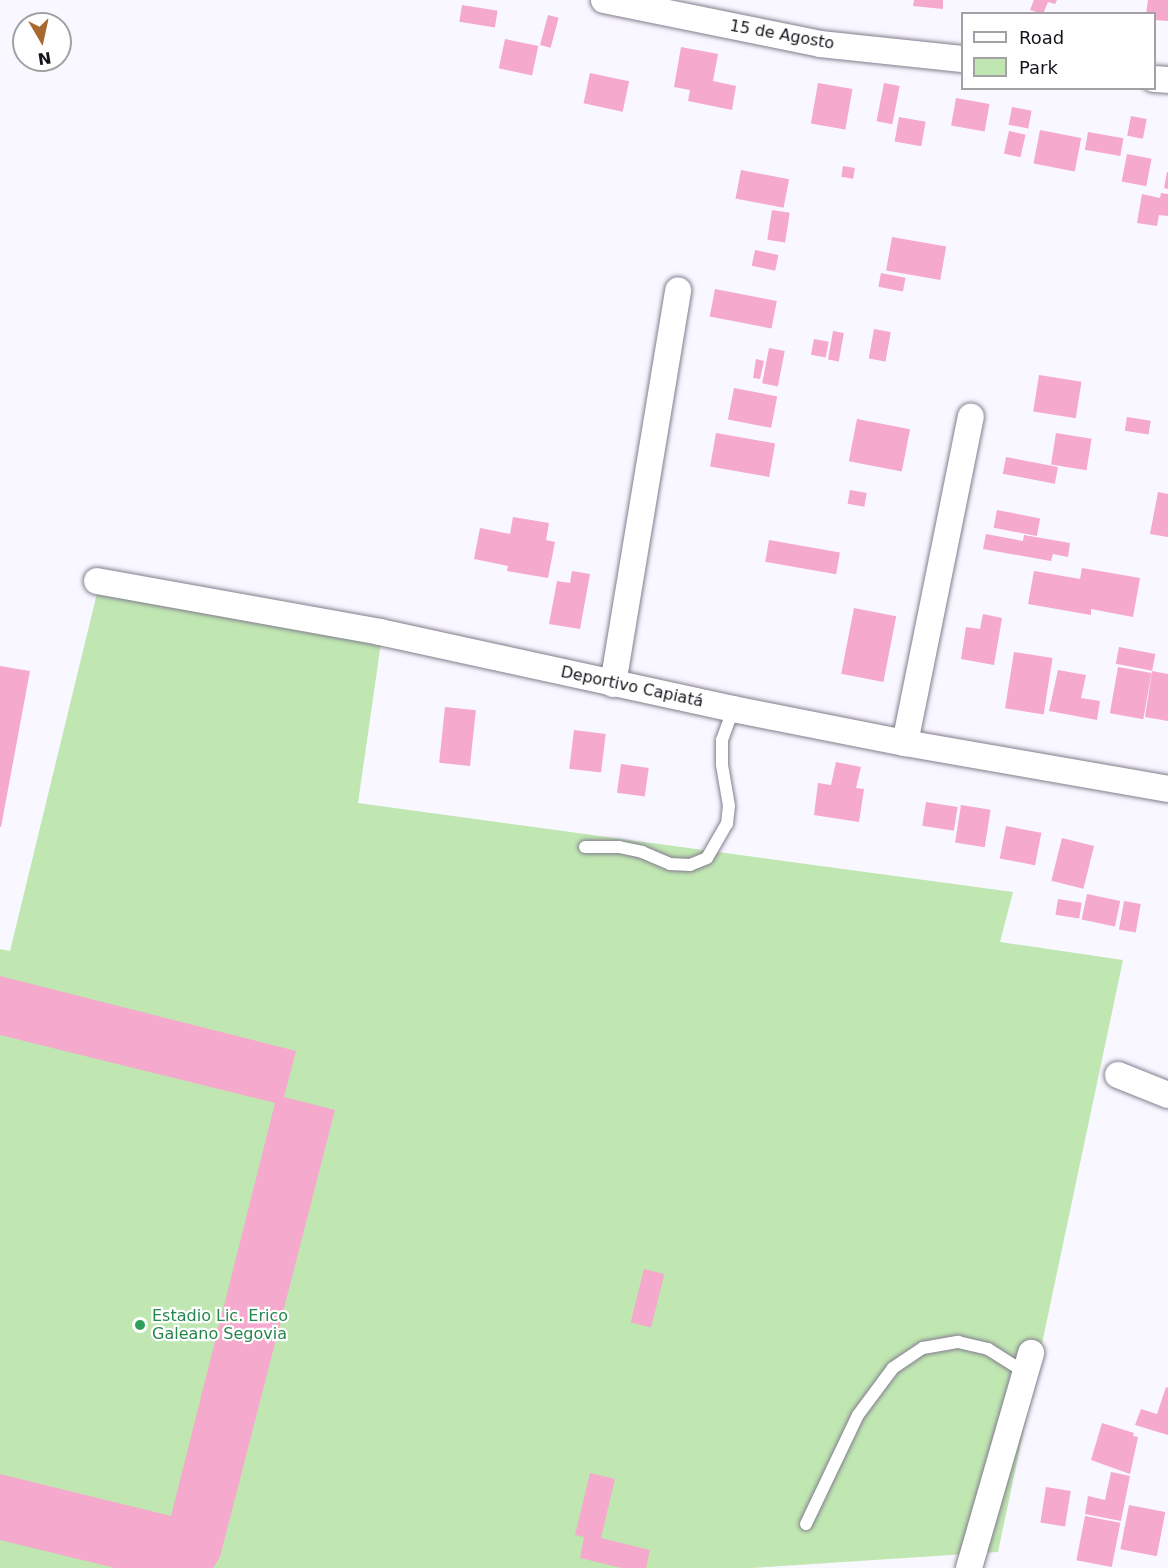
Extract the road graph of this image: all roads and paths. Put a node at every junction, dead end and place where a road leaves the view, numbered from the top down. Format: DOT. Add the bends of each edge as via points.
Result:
graph roads {
  1 [pos="604,0"];
  2 [pos="961,59"];
  3 [pos="678,290"];
  4 [pos="971,417"];
  5 [pos="97,582"];
  6 [pos="613,684"];
  7 [pos="733,709"];
  8 [pos="905,743"];
  9 [pos="1168,789"];
  10 [pos="585,848"];
  11 [pos="1118,1075"];
  12 [pos="1168,1095"];
  13 [pos="1028,1363"];
  14 [pos="806,1524"];
  15 [pos="969,1568"];
  1 -- 2 [label="street, 15 de Agosto" via="820,44"];
  3 -- 6 [label="street"];
  4 -- 8 [label="street"];
  5 -- 6 [label="street, Deportivo Capiatá" via="380,632"];
  6 -- 7 [label="street, Deportivo Capiatá"];
  7 -- 8 [label="street, Deportivo Capiatá"];
  7 -- 10 [label="lane" via="722,740 729,806 727,824 707,858 690,865 670,864 619,847"];
  8 -- 9 [label="street, Deportivo Capiatá"];
  11 -- 12 [label="street"];
  13 -- 14 [label="lane" via="958,1342 923,1348 893,1368 858,1415"];
  13 -- 15 [label="street"];
}
